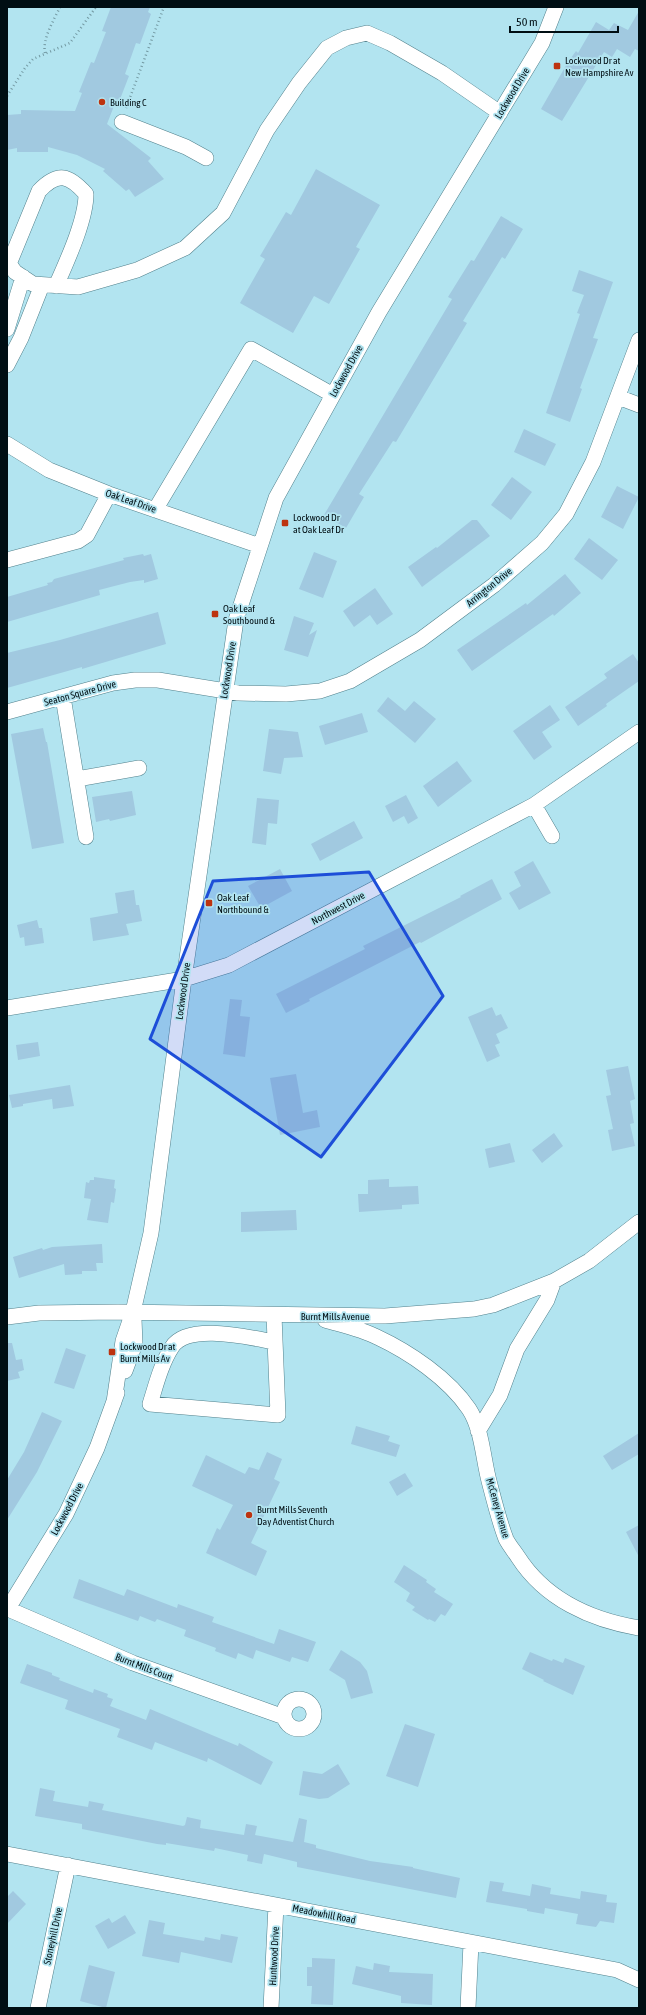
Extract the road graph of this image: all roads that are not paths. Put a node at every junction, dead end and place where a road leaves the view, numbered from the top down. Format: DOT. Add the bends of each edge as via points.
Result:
graph roads {
  1 [pos="556,7"];
  2 [pos="500,113"];
  3 [pos="122,122"];
  4 [pos="206,158"];
  5 [pos="8,262"];
  6 [pos="23,277"];
  7 [pos="49,285"];
  8 [pos="7,328"];
  9 [pos="639,340"];
  10 [pos="7,365"];
  11 [pos="333,395"];
  12 [pos="618,397"];
  13 [pos="639,405"];
  14 [pos="7,444"];
  15 [pos="109,494"];
  16 [pos="155,510"];
  17 [pos="260,546"];
  18 [pos="7,560"];
  19 [pos="225,692"];
  20 [pos="63,697"];
  21 [pos="7,712"];
  22 [pos="639,732"];
  23 [pos="139,768"];
  24 [pos="77,779"];
  25 [pos="534,805"];
  26 [pos="552,836"];
  27 [pos="86,837"];
  28 [pos="184,978"];
  29 [pos="7,1008"];
  30 [pos="639,1222"];
  31 [pos="554,1281"];
  32 [pos="133,1312"];
  33 [pos="274,1315"];
  34 [pos="310,1316"];
  35 [pos="7,1317"];
  36 [pos="275,1342"];
  37 [pos="478,1432"];
  38 [pos="7,1610"];
  39 [pos="639,1628"];
  40 [pos="284,1717"];
  41 [pos="7,1854"];
  42 [pos="68,1864"];
  43 [pos="276,1905"];
  44 [pos="471,1944"];
  45 [pos="639,1980"];
  46 [pos="38,2008"];
  47 [pos="272,2008"];
  48 [pos="468,2008"];
  1 -- 2 [label="street, Lockwood Drive" via="542,43"];
  2 -- 7 [label="street" via="442,73 390,43 367,32 346,38 327,48 299,83 267,130 223,213 185,248 137,270 78,287"];
  2 -- 11 [label="street, Lockwood Drive" via="379,312"];
  3 -- 4 [label="street" via="186,147"];
  5 -- 6 [label="street" via="15,272"];
  5 -- 7 [label="street" via="39,191 48,181 59,177 68,179 86,194 86,204 68,258"];
  6 -- 7 [label="street" via="34,284"];
  6 -- 8 [label="street"];
  7 -- 10 [label="street"];
  9 -- 12 [label="street, Arrington Drive"];
  11 -- 16 [label="street" via="251,349"];
  11 -- 17 [label="street, Lockwood Drive" via="276,498"];
  12 -- 13 [label="street"];
  12 -- 19 [label="street, Arrington Drive" via="593,462 566,514 542,543 494,586 420,640 350,681 320,691 286,694"];
  14 -- 15 [label="street, Oak Leaf Drive" via="48,470"];
  15 -- 16 [label="street, Oak Leaf Drive"];
  15 -- 18 [label="street" via="87,535 78,541"];
  16 -- 17 [label="street, Oak Leaf Drive"];
  17 -- 19 [label="street, Lockwood Drive" via="236,620"];
  19 -- 20 [label="street, Seaton Square Drive" via="158,680 135,680"];
  19 -- 28 [label="street, Lockwood Drive"];
  20 -- 21 [label="street, Seaton Square Drive"];
  20 -- 24 [label="street"];
  22 -- 25 [label="street, Northwest Drive"];
  23 -- 24 [label="street"];
  24 -- 27 [label="street"];
  25 -- 26 [label="street"];
  25 -- 28 [label="street, Northwest Drive" via="230,965"];
  28 -- 29 [label="street, Northwest Drive"];
  28 -- 32 [label="street, Lockwood Drive" via="151,1233"];
  30 -- 31 [label="street, Burnt Mills Avenue" via="589,1261"];
  31 -- 34 [label="street, Burnt Mills Avenue" via="493,1305 474,1309 385,1316"];
  31 -- 37 [label="street" via="547,1300 517,1349 500,1395"];
  32 -- 33 [label="street, Burnt Mills Avenue"];
  32 -- 35 [label="street, Burnt Mills Avenue" via="39,1313"];
  32 -- 38 [label="street, Lockwood Drive" via="135,1344 97,1448 66,1514"];
  33 -- 34 [label="street, Burnt Mills Avenue"];
  33 -- 36 [label="street"];
  34 -- 37 [label="street, McCeney Avenue" via="376,1336 421,1361 469,1409"];
  36 -- 36 [label="street" via="224,1334 196,1334 181,1339 173,1346 160,1373 150,1404 278,1415"];
  37 -- 39 [label="street, McCeney Avenue" via="507,1540 528,1573 553,1595 588,1615"];
  38 -- 40 [label="street, Burnt Mills Court" via="133,1663"];
  41 -- 42 [label="street, Meadowhill Road"];
  42 -- 43 [label="street, Meadowhill Road"];
  42 -- 46 [label="street, Stoneyhill Drive"];
  43 -- 44 [label="street, Meadowhill Road"];
  43 -- 47 [label="street, Huntwood Drive"];
  44 -- 45 [label="street, Meadowhill Road" via="617,1970"];
  44 -- 48 [label="street"];
}
